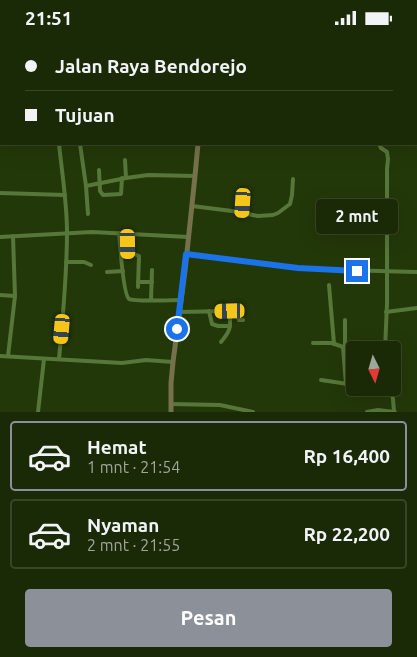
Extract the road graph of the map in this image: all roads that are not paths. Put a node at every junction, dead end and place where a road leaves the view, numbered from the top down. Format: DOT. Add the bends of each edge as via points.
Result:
graph roads {
  1 [pos="59,145"];
  2 [pos="80,145"];
  3 [pos="198,145"];
  4 [pos="380,146"];
  5 [pos="124,160"];
  6 [pos="99,170"];
  7 [pos="196,176"];
  8 [pos="124,178"];
  9 [pos="293,179"];
  10 [pos="99,183"];
  11 [pos="86,186"];
  12 [pos="0,193"];
  13 [pos="243,193"];
  14 [pos="65,195"];
  15 [pos="192,206"];
  16 [pos="242,213"];
  17 [pos="88,215"];
  18 [pos="67,232"];
  19 [pos="119,233"];
  20 [pos="127,233"];
  21 [pos="13,236"];
  22 [pos="0,237"];
  23 [pos="188,237"];
  24 [pos="122,254"];
  25 [pos="128,254"];
  26 [pos="186,254"];
  27 [pos="66,262"];
  28 [pos="91,265"];
  29 [pos="152,270"];
  30 [pos="123,271"];
  31 [pos="387,271"];
  32 [pos="108,272"];
  33 [pos="417,272"];
  34 [pos="152,282"];
  35 [pos="329,285"];
  36 [pos="0,295"];
  37 [pos="15,296"];
  38 [pos="151,300"];
  39 [pos="181,300"];
  40 [pos="417,308"];
  41 [pos="209,311"];
  42 [pos="230,311"];
  43 [pos="179,312"];
  44 [pos="386,312"];
  45 [pos="242,320"];
  46 [pos="345,320"];
  47 [pos="230,325"];
  48 [pos="385,341"];
  49 [pos="221,342"];
  50 [pos="313,343"];
  51 [pos="334,344"];
  52 [pos="344,347"];
  53 [pos="0,356"];
  54 [pos="8,356"];
  55 [pos="44,359"];
  56 [pos="59,359"];
  57 [pos="173,363"];
  58 [pos="321,380"];
  59 [pos="346,384"];
  60 [pos="392,396"];
  61 [pos="171,403"];
  62 [pos="236,410"];
  63 [pos="38,412"];
  64 [pos="171,412"];
  65 [pos="253,412"];
  66 [pos="367,412"];
  67 [pos="394,412"];
  1 -- 14 [label="street"];
  2 -- 11 [label="street"];
  3 -- 7 [label="main road"];
  4 -- 31 [label="street" via="387,152 388,159"];
  5 -- 8 [label="street"];
  6 -- 10 [label="street"];
  7 -- 8 [label="street"];
  7 -- 15 [label="main road"];
  8 -- 10 [label="street"];
  8 -- 10 [label="street" via="120,195 101,194"];
  9 -- 16 [label="street" via="290,204 278,213 264,216"];
  10 -- 11 [label="street"];
  11 -- 17 [label="street"];
  12 -- 14 [label="street"];
  13 -- 16 [label="street"];
  14 -- 18 [label="street"];
  15 -- 16 [label="street"];
  15 -- 23 [label="main road"];
  18 -- 19 [label="street"];
  18 -- 21 [label="street"];
  18 -- 27 [label="street"];
  19 -- 20 [label="street"];
  19 -- 24 [label="street"];
  20 -- 23 [label="street"];
  20 -- 25 [label="street"];
  21 -- 22 [label="street"];
  21 -- 37 [label="street"];
  23 -- 26 [label="main road"];
  24 -- 25 [label="street"];
  24 -- 30 [label="street"];
  25 -- 34 [label="street" via="139,255 138,285"];
  26 -- 31 [label="street" via="298,268"];
  26 -- 39 [label="main road"];
  27 -- 28 [label="street"];
  27 -- 56 [label="street"];
  29 -- 34 [label="street"];
  30 -- 32 [label="street"];
  30 -- 38 [label="street" via="128,299"];
  31 -- 33 [label="street"];
  31 -- 44 [label="street"];
  34 -- 38 [label="street"];
  35 -- 51 [label="street"];
  36 -- 37 [label="street"];
  37 -- 54 [label="street"];
  38 -- 39 [label="street"];
  39 -- 43 [label="main road"];
  40 -- 44 [label="street"];
  41 -- 42 [label="street"];
  41 -- 43 [label="street"];
  41 -- 47 [label="street" via="212,324"];
  42 -- 45 [label="street" via="236,312"];
  42 -- 47 [label="street"];
  43 -- 57 [label="main road"];
  44 -- 48 [label="street"];
  46 -- 52 [label="street"];
  47 -- 49 [label="street"];
  50 -- 51 [label="street"];
  51 -- 52 [label="street"];
  52 -- 59 [label="street"];
  53 -- 54 [label="street"];
  54 -- 55 [label="street"];
  55 -- 56 [label="street"];
  55 -- 63 [label="street"];
  56 -- 57 [label="street"];
  57 -- 61 [label="main road"];
  58 -- 59 [label="street"];
  60 -- 67 [label="street"];
  61 -- 62 [label="street" via="220,405"];
  61 -- 64 [label="main road"];
  62 -- 65 [label="street"];
  66 -- 67 [label="street"];
}
